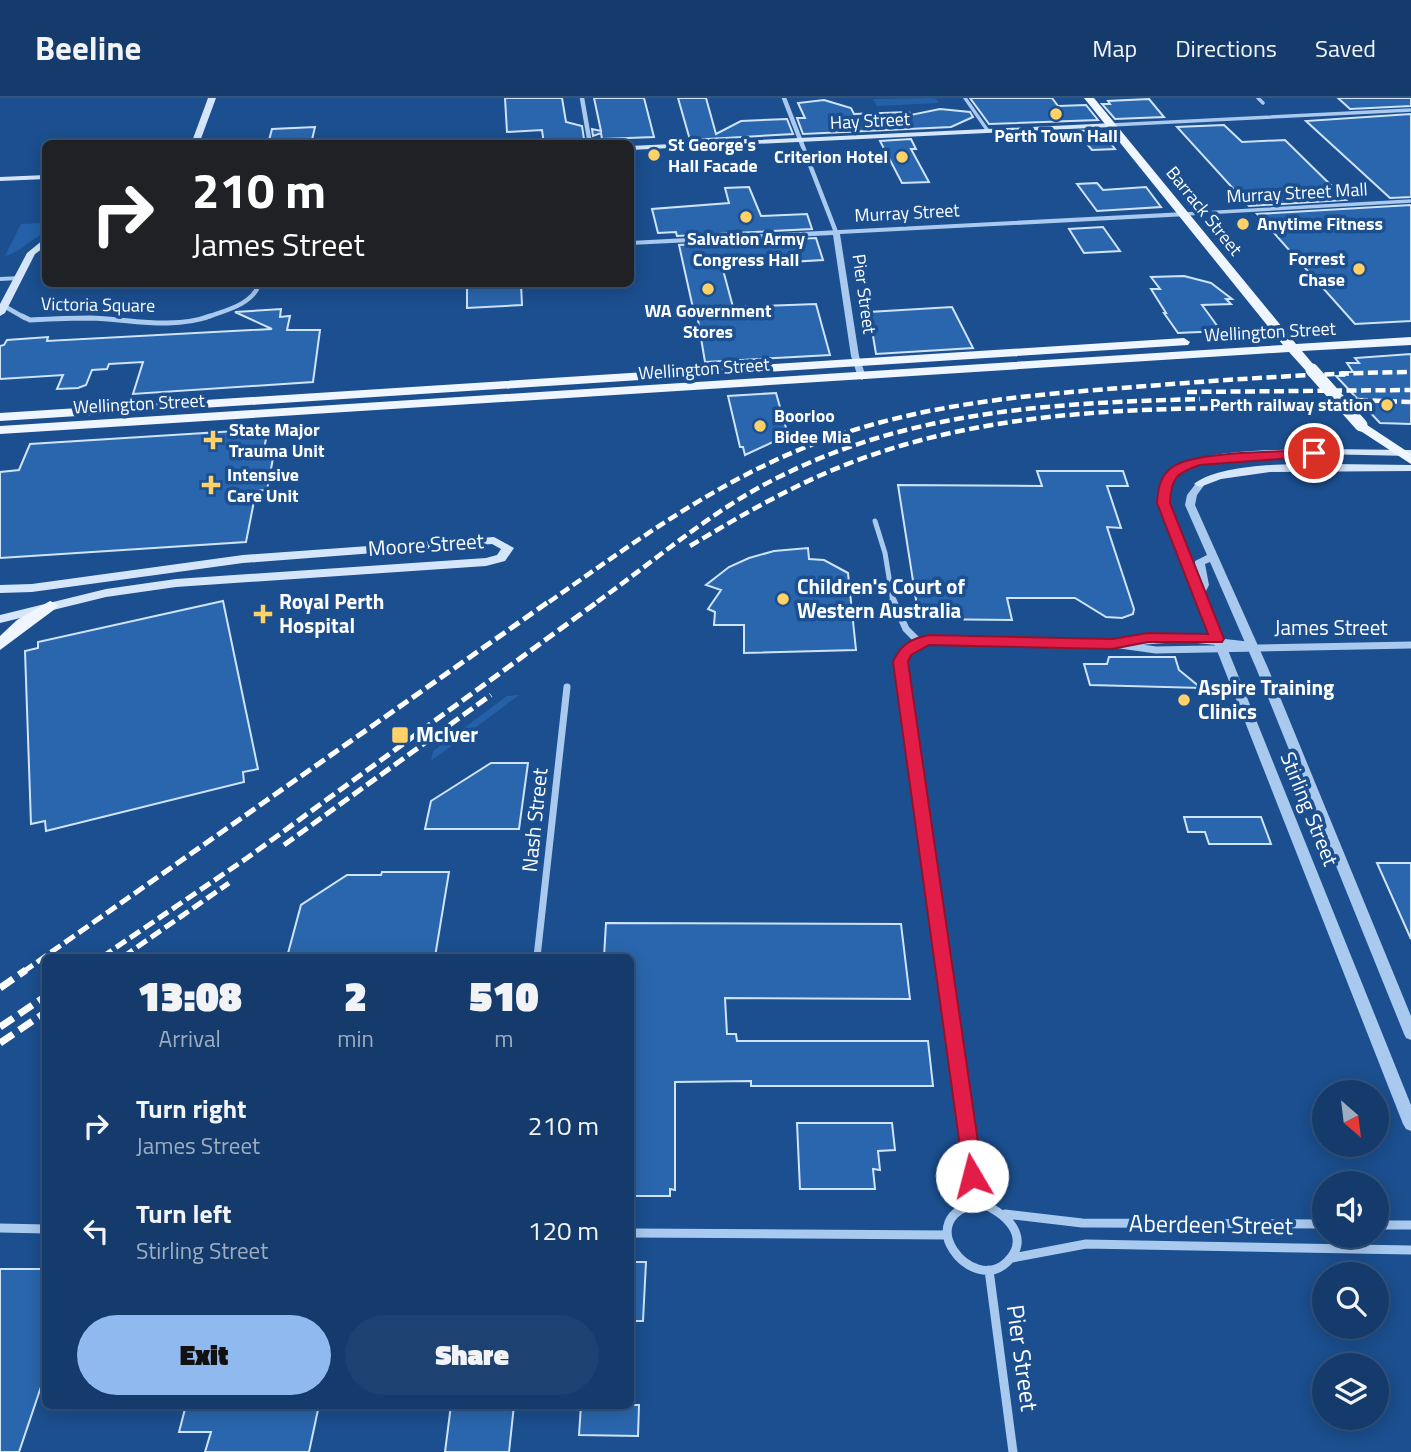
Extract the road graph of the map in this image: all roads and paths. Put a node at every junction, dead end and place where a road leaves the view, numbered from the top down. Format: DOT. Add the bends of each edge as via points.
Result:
graph roads {
  1 [pos="212,98"];
  2 [pos="582,98"];
  3 [pos="784,98"];
  4 [pos="965,98"];
  5 [pos="1090,98"];
  6 [pos="1258,98"];
  7 [pos="1264,103"];
  8 [pos="1411,110"];
  9 [pos="1111,125"];
  10 [pos="988,131"];
  11 [pos="196,140"];
  12 [pos="589,140"];
  13 [pos="799,140"];
  14 [pos="634,148"];
  15 [pos="42,177"];
  16 [pos="0,179"];
  17 [pos="1411,201"];
  18 [pos="1185,214"];
  19 [pos="836,232"];
  20 [pos="634,243"];
  21 [pos="42,245"];
  22 [pos="18,278"];
  23 [pos="0,279"];
  24 [pos="258,287"];
  25 [pos="2,310"];
  26 [pos="1411,332"];
  27 [pos="1282,337"];
  28 [pos="1411,341"];
  29 [pos="1292,347"];
  30 [pos="859,371"];
  31 [pos="0,417"];
  32 [pos="0,430"];
  33 [pos="1407,456"];
  34 [pos="1411,468"];
  35 [pos="1172,472"];
  36 [pos="1200,484"];
  37 [pos="874,521"];
  38 [pos="1212,557"];
  39 [pos="0,589"];
  40 [pos="1199,594"];
  41 [pos="50,606"];
  42 [pos="0,619"];
  43 [pos="919,642"];
  44 [pos="1112,644"];
  45 [pos="0,645"];
  46 [pos="1220,645"];
  47 [pos="1411,645"];
  48 [pos="1252,646"];
  49 [pos="567,687"];
  50 [pos="537,954"];
  51 [pos="1411,1034"];
  52 [pos="1411,1124"];
  53 [pos="979,1203"];
  54 [pos="1005,1214"];
  55 [pos="1312,1224"];
  56 [pos="1389,1225"];
  57 [pos="1411,1225"];
  58 [pos="0,1228"];
  59 [pos="42,1229"];
  60 [pos="634,1233"];
  61 [pos="947,1235"];
  62 [pos="1411,1250"];
  63 [pos="1012,1258"];
  64 [pos="989,1270"];
  65 [pos="1013,1452"];
  1 -- 11 [label="main road"];
  2 -- 12 [label="street"];
  3 -- 13 [label="street, Pier Street"];
  4 -- 10 [label="street"];
  5 -- 9 [label="main road, Barrack Street"];
  6 -- 7 [label="street"];
  8 -- 9 [label="street"];
  9 -- 10 [label="main road, Hay Street"];
  9 -- 18 [label="main road, Barrack Street"];
  10 -- 13 [label="main road, Hay Street"];
  13 -- 14 [label="main road, Hay Street"];
  13 -- 19 [label="street, Pier Street"];
  15 -- 16 [label="main road"];
  17 -- 18 [label="street, Murray Street Mall"];
  18 -- 19 [label="street, Murray Street"];
  18 -- 27 [label="main road, Barrack Street"];
  19 -- 20 [label="street, Murray Street"];
  19 -- 30 [label="street, Pier Street"];
  21 -- 22 [label="main road, Victoria Square" via="31,253"];
  22 -- 23 [label="street"];
  22 -- 25 [label="main road, Victoria Square"];
  24 -- 25 [label="street, Victoria Square" via="243,303 199,320 30,320"];
  26 -- 27 [label="main road, Wellington Street"];
  27 -- 29 [label="main road, Barrack Street"];
  27 -- 30 [label="main road, Wellington Street"];
  28 -- 29 [label="main road, Wellington Street"];
  29 -- 30 [label="main road, Wellington Street"];
  29 -- 33 [label="main road, Barrack Street, bridge" via="1361,425"];
  30 -- 31 [label="main road, Wellington Street"];
  30 -- 32 [label="main road, Wellington Street"];
  33 -- 35 [label="main road" via="1293,454 1216,459"];
  34 -- 36 [label="main road" via="1247,472 1218,475"];
  35 -- 40 [label="street, Stirling Street" via="1165,483 1164,503"];
  36 -- 38 [label="street, Stirling Street" via="1190,505"];
  37 -- 43 [label="street" via="881,534 897,619"];
  38 -- 40 [label="street" via="1199,563 1204,585"];
  38 -- 48 [label="street, Stirling Street"];
  39 -- 41 [label="main road, Moore Street" via="243,559 494,540 508,548 501,558 486,562 176,583"];
  40 -- 46 [label="street, Stirling Street"];
  41 -- 42 [label="main road, Moore Street"];
  41 -- 45 [label="main road"];
  43 -- 44 [label="street, James Street"];
  43 -- 53 [label="street" via="904,653 901,662"];
  44 -- 46 [label="street, James Street" via="1156,650"];
  44 -- 46 [label="street, James Street" via="1148,637"];
  46 -- 48 [label="street, James Street"];
  46 -- 48 [label="street, James Street"];
  46 -- 52 [label="street, Stirling Street"];
  47 -- 48 [label="street, James Street"];
  48 -- 51 [label="street, Stirling Street"];
  49 -- 50 [label="street, Nash Street"];
  53 -- 54 [label="street"];
  53 -- 61 [label="street" via="951,1215"];
  54 -- 55 [label="street, Aberdeen Street" via="1082,1223"];
  54 -- 63 [label="street" via="1018,1240"];
  56 -- 57 [label="street"];
  58 -- 59 [label="street"];
  60 -- 61 [label="street"];
  61 -- 64 [label="street" via="950,1246 966,1263"];
  62 -- 63 [label="street, Aberdeen Street" via="1086,1244"];
  63 -- 64 [label="street"];
  64 -- 65 [label="street, Pier Street"];
}
